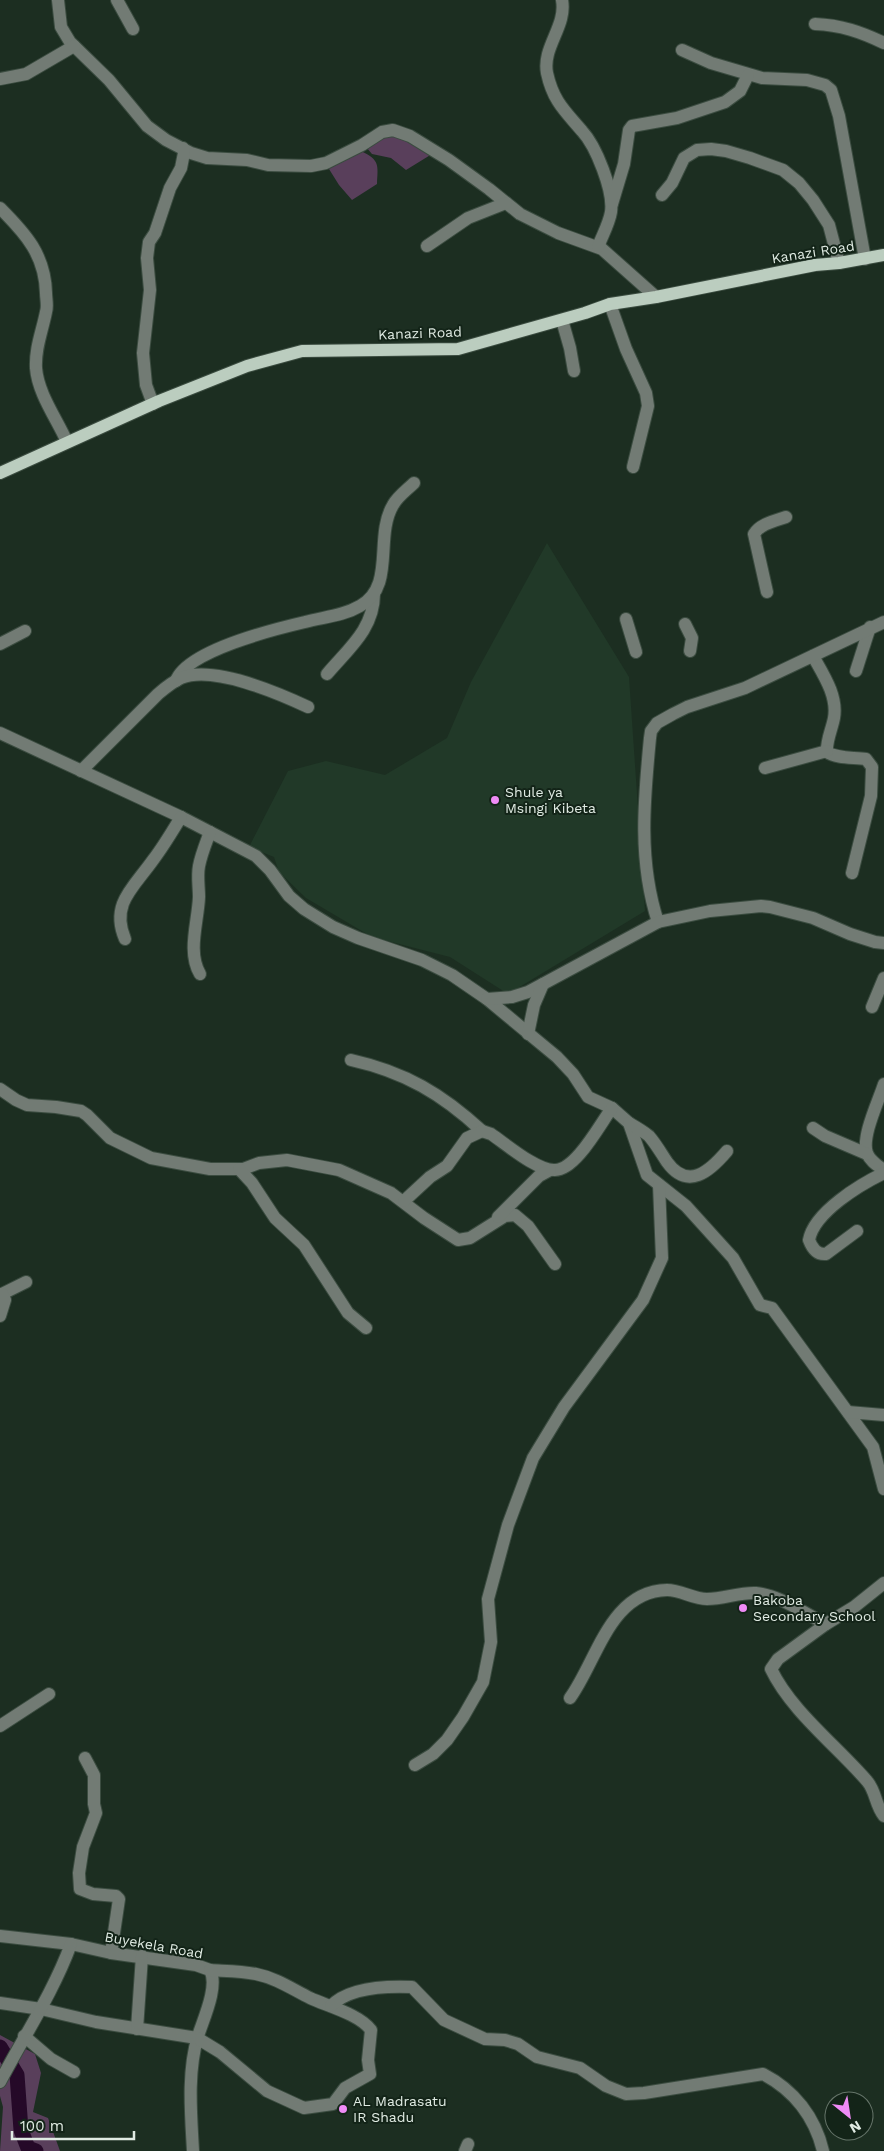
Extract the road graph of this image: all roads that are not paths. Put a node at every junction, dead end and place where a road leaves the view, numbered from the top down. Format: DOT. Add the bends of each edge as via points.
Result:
graph roads {
  1 [pos="58,0"];
  2 [pos="117,0"];
  3 [pos="562,0"];
  4 [pos="816,24"];
  5 [pos="133,29"];
  6 [pos="884,43"];
  7 [pos="74,46"];
  8 [pos="682,50"];
  9 [pos="748,75"];
  10 [pos="0,79"];
  11 [pos="183,148"];
  12 [pos="662,195"];
  13 [pos="506,203"];
  14 [pos="612,205"];
  15 [pos="0,208"];
  16 [pos="427,246"];
  17 [pos="598,248"];
  18 [pos="884,255"];
  19 [pos="865,259"];
  20 [pos="839,263"];
  21 [pos="656,297"];
  22 [pos="610,304"];
  23 [pos="562,320"];
  24 [pos="574,371"];
  25 [pos="153,404"];
  26 [pos="67,442"];
  27 [pos="633,467"];
  28 [pos="0,473"];
  29 [pos="414,483"];
  30 [pos="786,518"];
  31 [pos="767,592"];
  32 [pos="374,594"];
  33 [pos="626,619"];
  34 [pos="884,622"];
  35 [pos="685,624"];
  36 [pos="870,627"];
  37 [pos="25,631"];
  38 [pos="0,644"];
  39 [pos="690,650"];
  40 [pos="636,652"];
  41 [pos="813,656"];
  42 [pos="856,671"];
  43 [pos="327,674"];
  44 [pos="176,681"];
  45 [pos="308,707"];
  46 [pos="0,733"];
  47 [pos="827,751"];
  48 [pos="765,768"];
  49 [pos="81,771"];
  50 [pos="180,817"];
  51 [pos="210,832"];
  52 [pos="852,872"];
  53 [pos="658,922"];
  54 [pos="125,939"];
  55 [pos="884,943"];
  56 [pos="200,974"];
  57 [pos="884,978"];
  58 [pos="543,984"];
  59 [pos="487,999"];
  60 [pos="872,1007"];
  61 [pos="528,1034"];
  62 [pos="351,1060"];
  63 [pos="884,1084"];
  64 [pos="0,1089"];
  65 [pos="612,1108"];
  66 [pos="629,1123"];
  67 [pos="813,1128"];
  68 [pos="482,1131"];
  69 [pos="727,1151"];
  70 [pos="867,1154"];
  71 [pos="239,1169"];
  72 [pos="550,1170"];
  73 [pos="884,1171"];
  74 [pos="659,1185"];
  75 [pos="404,1201"];
  76 [pos="493,1222"];
  77 [pos="857,1231"];
  78 [pos="555,1264"];
  79 [pos="26,1282"];
  80 [pos="1,1295"];
  81 [pos="0,1316"];
  82 [pos="366,1328"];
  83 [pos="848,1412"];
  84 [pos="884,1415"];
  85 [pos="884,1489"];
  86 [pos="884,1584"];
  87 [pos="826,1624"];
  88 [pos="49,1694"];
  89 [pos="570,1698"];
  90 [pos="0,1726"];
  91 [pos="85,1758"];
  92 [pos="415,1765"];
  93 [pos="884,1816"];
  94 [pos="0,1936"];
  95 [pos="71,1944"];
  96 [pos="111,1953"];
  97 [pos="142,1956"];
  98 [pos="210,1970"];
  99 [pos="0,2003"];
  100 [pos="331,2006"];
  101 [pos="42,2009"];
  102 [pos="137,2029"];
  103 [pos="197,2038"];
  104 [pos="22,2039"];
  105 [pos="74,2072"];
  106 [pos="0,2082"];
  107 [pos="193,2151"];
  108 [pos="823,2151"];
  1 -- 7 [label="street" via="61,27"];
  2 -- 5 [label="street"];
  3 -- 14 [label="street" via="564,11 551,46 547,72 561,108 594,149"];
  4 -- 6 [label="street" via="852,29"];
  7 -- 10 [label="street" via="26,74"];
  7 -- 11 [label="street" via="109,80 147,126"];
  8 -- 9 [label="street"];
  9 -- 14 [label="street" via="740,91 725,102 694,114 632,126"];
  9 -- 19 [label="street" via="808,80 825,84 831,90 839,116"];
  11 -- 13 [label="street" via="207,158 311,166 326,163 382,132 393,130 410,136 448,160"];
  11 -- 25 [label="street" via="181,168 149,242 147,258 150,290 143,360 146,385"];
  12 -- 20 [label="street" via="684,158 697,150 726,151 783,170 799,183 829,225"];
  13 -- 16 [label="street" via="468,218"];
  13 -- 17 [label="street" via="542,225"];
  14 -- 17 [label="street"];
  15 -- 26 [label="street" via="37,251 46,284 47,310 36,346 36,370 44,398"];
  17 -- 21 [label="street"];
  18 -- 19 [label="main road, Kanazi Road"];
  19 -- 20 [label="main road, Kanazi Road"];
  20 -- 21 [label="main road, Kanazi Road"];
  21 -- 22 [label="main road, Kanazi Road"];
  22 -- 23 [label="main road, Kanazi Road"];
  22 -- 27 [label="street" via="646,393 648,406"];
  23 -- 24 [label="street"];
  23 -- 25 [label="main road, Kanazi Road" via="458,348 302,351 247,366"];
  25 -- 26 [label="main road, Kanazi Road"];
  26 -- 28 [label="main road, Kanazi Road"];
  29 -- 32 [label="street" via="393,504 387,518 380,580"];
  30 -- 31 [label="street" via="765,524 754,534"];
  32 -- 43 [label="street" via="374,608 362,634"];
  32 -- 44 [label="street" via="362,605 345,613 225,646 187,667 179,673"];
  33 -- 40 [label="street"];
  34 -- 36 [label="street"];
  35 -- 39 [label="street" via="692,638"];
  36 -- 41 [label="street"];
  36 -- 42 [label="street"];
  37 -- 38 [label="street"];
  41 -- 47 [label="street" via="834,702"];
  41 -- 53 [label="street" via="745,688 687,707 662,719 651,731 644,848 648,887"];
  44 -- 45 [label="street" via="211,676 269,689"];
  44 -- 49 [label="street" via="158,694"];
  46 -- 49 [label="street"];
  47 -- 48 [label="street"];
  47 -- 52 [label="street" via="829,754 866,759 872,767 869,806"];
  49 -- 50 [label="street"];
  50 -- 51 [label="street"];
  50 -- 54 [label="street" via="154,860 124,899 119,926"];
  51 -- 56 [label="street" via="198,874 194,962"];
  51 -- 59 [label="street" via="262,861 289,896 321,920 358,938 437,967"];
  53 -- 55 [label="street" via="761,906 814,918"];
  53 -- 58 [label="street"];
  57 -- 60 [label="street"];
  58 -- 59 [label="street" via="512,997"];
  58 -- 61 [label="street" via="534,1005"];
  59 -- 61 [label="street"];
  61 -- 65 [label="street" via="565,1065 588,1097"];
  62 -- 68 [label="street" via="382,1067 413,1080 457,1108"];
  63 -- 70 [label="street" via="866,1141"];
  64 -- 71 [label="street" via="27,1104 81,1111 110,1138 151,1158 210,1169"];
  65 -- 66 [label="street"];
  65 -- 72 [label="street" via="573,1162 562,1169"];
  66 -- 69 [label="street" via="649,1136 668,1164 682,1176 703,1173"];
  66 -- 74 [label="street" via="643,1167"];
  67 -- 70 [label="street"];
  68 -- 72 [label="street"];
  68 -- 75 [label="street" via="467,1138 447,1166"];
  70 -- 73 [label="street"];
  71 -- 75 [label="street" via="276,1160 300,1162 358,1177"];
  71 -- 82 [label="street" via="252,1182 274,1218 304,1245 348,1313"];
  72 -- 76 [label="street"];
  73 -- 77 [label="street" via="839,1201 815,1225 809,1240 816,1251 826,1254"];
  74 -- 83 [label="street" via="686,1206 733,1258 760,1305 772,1308"];
  74 -- 92 [label="street" via="662,1258 643,1300 564,1407 533,1458 508,1525 488,1599 491,1642 482,1682 447,1740"];
  75 -- 76 [label="street" via="458,1240 470,1238"];
  76 -- 78 [label="street" via="511,1214 521,1218"];
  79 -- 80 [label="street"];
  80 -- 81 [label="street" via="5,1300"];
  83 -- 84 [label="street"];
  83 -- 85 [label="street" via="873,1448"];
  86 -- 87 [label="street"];
  87 -- 89 [label="street" via="757,1593 698,1599 677,1591 650,1592 618,1615"];
  87 -- 93 [label="street" via="778,1658 771,1669 805,1715 870,1785"];
  88 -- 90 [label="street"];
  91 -- 96 [label="street" via="94,1775 96,1813 83,1847 80,1888 119,1899"];
  94 -- 95 [label="street, Buyekela Road"];
  95 -- 96 [label="street, Buyekela Road"];
  95 -- 101 [label="street"];
  96 -- 97 [label="street, Buyekela Road"];
  97 -- 98 [label="street, Buyekela Road"];
  97 -- 102 [label="street"];
  98 -- 100 [label="street" via="266,1977"];
  98 -- 103 [label="street, Buyekela Road" via="214,1978 212,1990"];
  99 -- 101 [label="street"];
  100 -- 103 [label="street" via="370,2029 370,2072 344,2088 330,2105 304,2108 267,2091 220,2052"];
  100 -- 108 [label="street" via="337,1999 353,1992 412,1988 444,2020 485,2039 505,2040 538,2057 580,2068 606,2086 626,2094 644,2094 763,2074 779,2084 810,2115"];
  101 -- 102 [label="street"];
  101 -- 104 [label="street"];
  102 -- 103 [label="street"];
  103 -- 107 [label="street, Buyekela Road" via="192,2082"];
  104 -- 105 [label="street" via="37,2045 51,2059"];
  104 -- 106 [label="street"];
}
